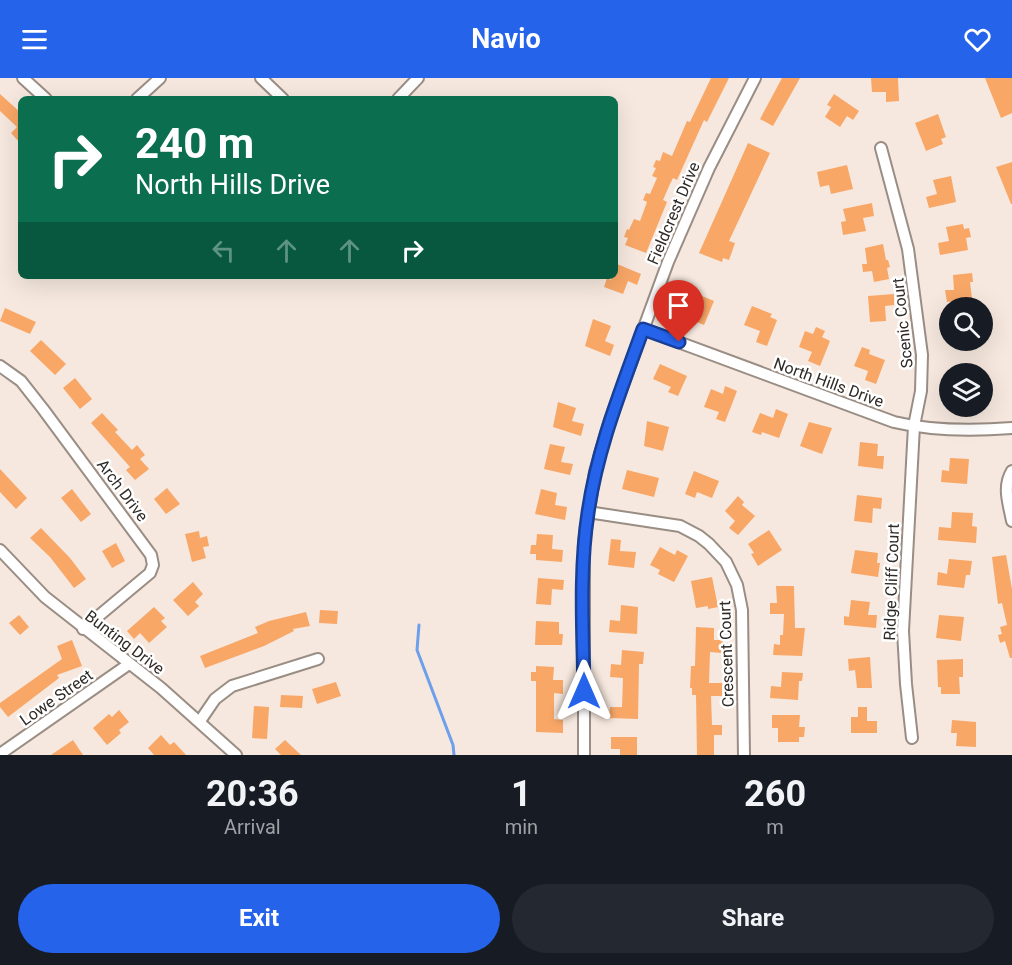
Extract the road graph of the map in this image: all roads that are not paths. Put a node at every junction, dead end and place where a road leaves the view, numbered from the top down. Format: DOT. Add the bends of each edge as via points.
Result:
graph roads {
  1 [pos="23,78"];
  2 [pos="160,78"];
  3 [pos="261,78"];
  4 [pos="418,78"];
  5 [pos="755,78"];
  6 [pos="43,96"];
  7 [pos="140,96"];
  8 [pos="280,96"];
  9 [pos="401,96"];
  10 [pos="881,148"];
  11 [pos="643,329"];
  12 [pos="0,366"];
  13 [pos="914,426"];
  14 [pos="1012,428"];
  15 [pos="1012,471"];
  16 [pos="588,512"];
  17 [pos="1012,521"];
  18 [pos="0,550"];
  19 [pos="83,629"];
  20 [pos="318,659"];
  21 [pos="129,664"];
  22 [pos="200,722"];
  23 [pos="912,738"];
  24 [pos="0,754"];
  25 [pos="236,755"];
  26 [pos="584,755"];
  27 [pos="744,755"];
  1 -- 6 [label="street"];
  2 -- 7 [label="street"];
  3 -- 8 [label="street"];
  4 -- 9 [label="street"];
  5 -- 11 [label="street, Fieldcrest Drive" via="709,168"];
  10 -- 13 [label="street, Scenic Court" via="908,249 920,332 921,391"];
  11 -- 13 [label="street, North Hills Drive" via="835,401"];
  11 -- 16 [label="street, Fieldcrest Drive" via="602,446"];
  12 -- 19 [label="street, Arch Drive" via="21,381 151,555 150,573"];
  13 -- 14 [label="street, North Hills Drive"];
  13 -- 23 [label="street, Ridge Cliff Court" via="903,631"];
  15 -- 17 [label="street" via="1006,493"];
  16 -- 26 [label="street, Fieldcrest Drive" via="584,542"];
  16 -- 27 [label="street, Crescent Court" via="680,526 709,543 726,562 737,585 742,610"];
  18 -- 19 [label="street, Bunting Drive" via="45,597"];
  19 -- 21 [label="street, Bunting Drive"];
  20 -- 22 [label="street" via="232,686 215,699"];
  21 -- 22 [label="street, Bunting Drive"];
  21 -- 24 [label="street, Lowe Street"];
  22 -- 25 [label="street, Bunting Drive"];
}
